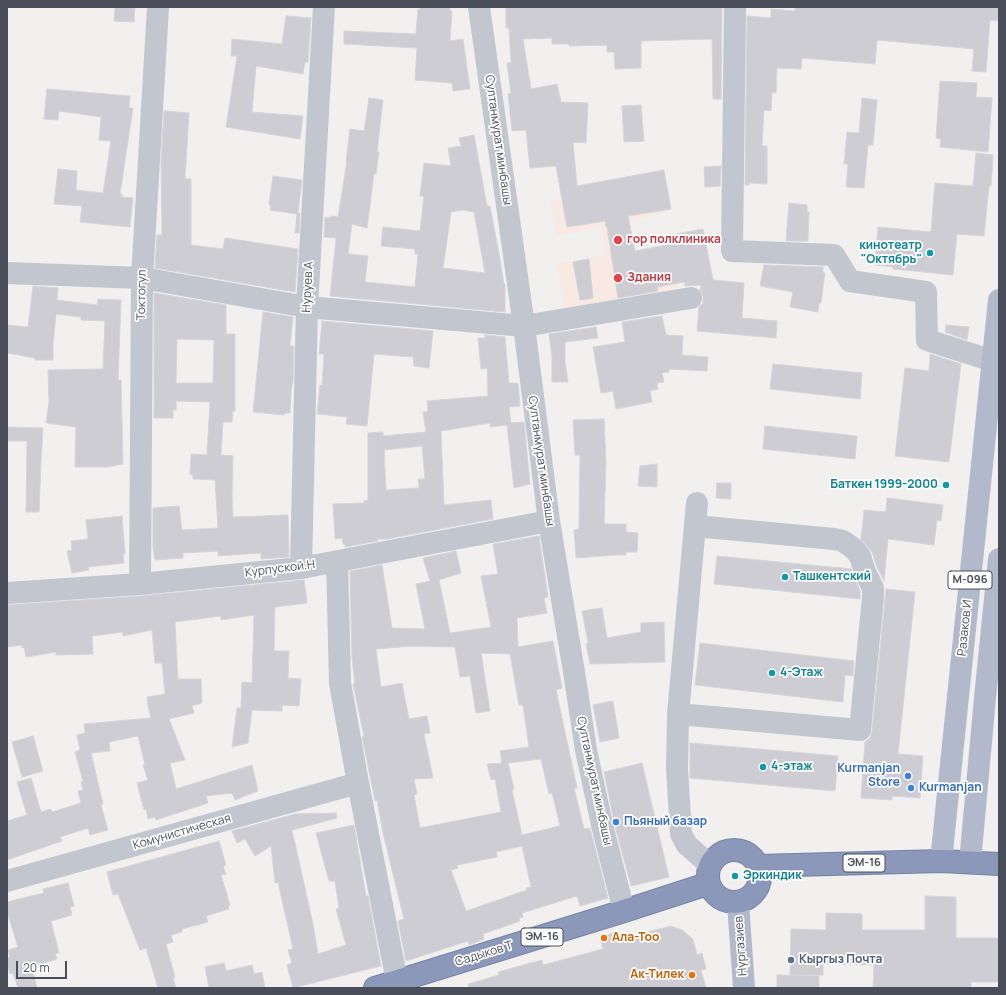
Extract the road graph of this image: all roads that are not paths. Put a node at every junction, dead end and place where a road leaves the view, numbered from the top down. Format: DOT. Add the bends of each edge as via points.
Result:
graph roads {
  1 [pos="158,7"];
  2 [pos="324,7"];
  3 [pos="479,7"];
  4 [pos="736,7"];
  5 [pos="7,273"];
  6 [pos="142,278"];
  7 [pos="692,298"];
  8 [pos="999,306"];
  9 [pos="307,307"];
  10 [pos="524,326"];
  11 [pos="993,361"];
  12 [pos="697,503"];
  13 [pos="549,521"];
  14 [pos="695,526"];
  15 [pos="999,559"];
  16 [pos="337,562"];
  17 [pos="301,568"];
  18 [pos="140,584"];
  19 [pos="7,593"];
  20 [pos="678,714"];
  21 [pos="358,783"];
  22 [pos="941,861"];
  23 [pos="970,862"];
  24 [pos="999,864"];
  25 [pos="758,866"];
  26 [pos="709,874"];
  27 [pos="7,881"];
  28 [pos="738,903"];
  29 [pos="624,911"];
  30 [pos="397,981"];
  31 [pos="375,988"];
  32 [pos="744,988"];
  1 -- 6 [label="street, Токтогул"];
  2 -- 9 [label="street, Нуруев А"];
  3 -- 10 [label="street, Султанмурат минбашы"];
  4 -- 11 [label="street" via="732,250 834,255 850,281 926,292 927,340"];
  5 -- 6 [label="street"];
  6 -- 9 [label="street"];
  6 -- 18 [label="street, Токтогул"];
  7 -- 10 [label="street"];
  8 -- 11 [label="main road, Разаков И / М-096"];
  9 -- 10 [label="street"];
  9 -- 17 [label="street, Нуруев А"];
  10 -- 13 [label="street, Султанмурат минбашы"];
  11 -- 22 [label="main road, Разаков И / М-096"];
  12 -- 14 [label="street"];
  13 -- 16 [label="street, Курпуской.Н"];
  13 -- 29 [label="street, Султанмурат минбашы" via="586,750"];
  14 -- 20 [label="street"];
  14 -- 20 [label="street" via="843,541 860,556 873,588 873,597 860,730"];
  15 -- 23 [label="main road, М-096"];
  16 -- 17 [label="street, Курпуской.Н"];
  16 -- 21 [label="street" via="340,683"];
  17 -- 18 [label="street, Курпуской.Н"];
  18 -- 19 [label="street, Курпуской.Н"];
  20 -- 26 [label="street" via="681,834"];
  21 -- 27 [label="street, Комунистическая"];
  21 -- 30 [label="street"];
  22 -- 23 [label="highway, ЭМ-16"];
  22 -- 25 [label="highway, ЭМ-16"];
  23 -- 24 [label="highway, ЭМ-16"];
  25 -- 26 [label="highway, ЭМ-16" via="747,853 730,850 714,858"];
  25 -- 28 [label="highway" via="760,882 756,890 751,897"];
  26 -- 28 [label="highway" via="710,889 721,900"];
  26 -- 29 [label="highway, Садыков Т / ЭМ-16" via="698,887"];
  28 -- 32 [label="main road, Нургазиев"];
  29 -- 30 [label="highway, Садыков Т / ЭМ-16"];
  30 -- 31 [label="highway, Садыков Т / ЭМ-16"];
}
